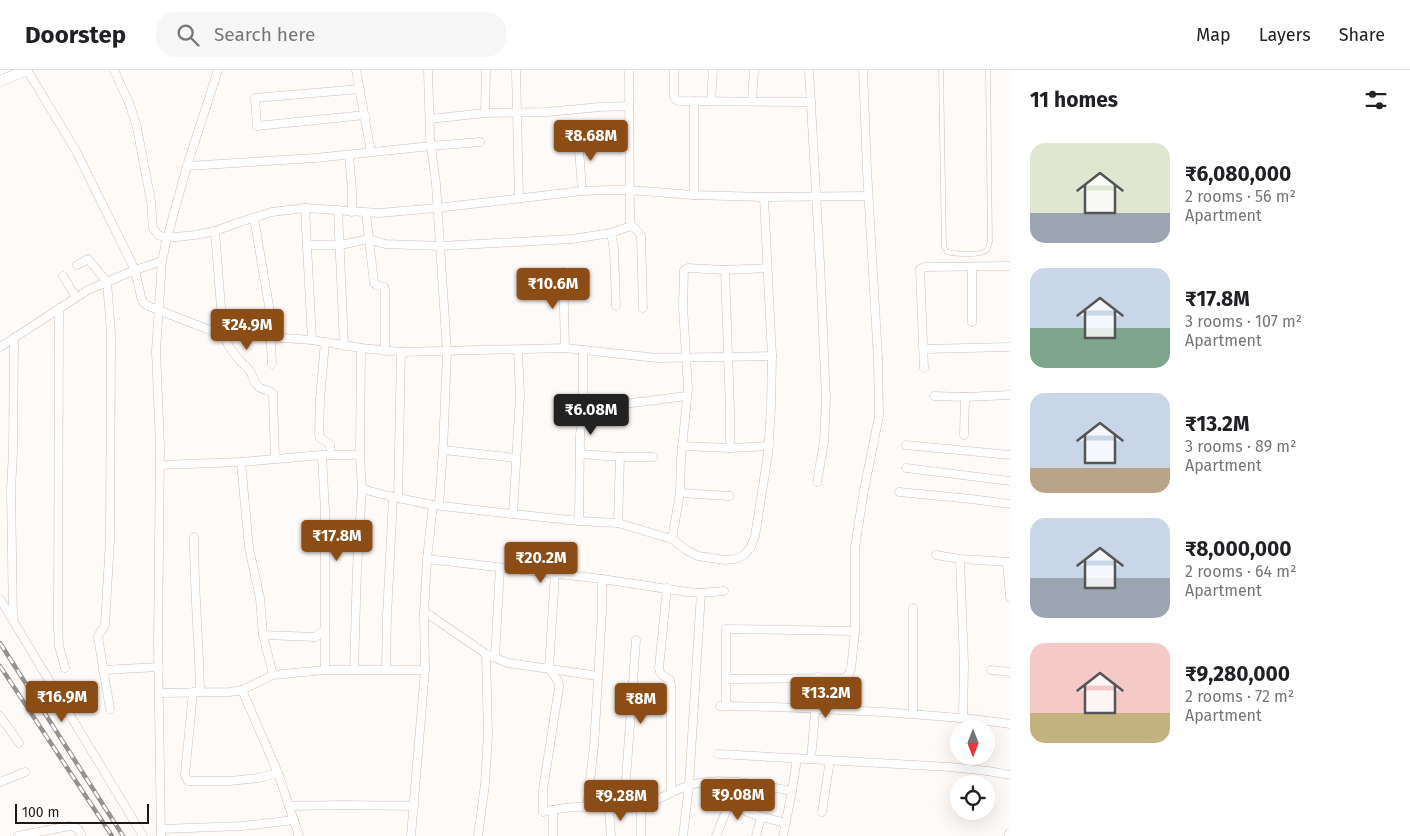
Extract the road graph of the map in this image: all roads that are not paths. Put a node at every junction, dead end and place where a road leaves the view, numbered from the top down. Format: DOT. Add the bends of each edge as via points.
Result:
graph roads {
  1 [pos="27,70"];
  2 [pos="114,70"];
  3 [pos="218,70"];
  4 [pos="356,70"];
  5 [pos="429,70"];
  6 [pos="486,70"];
  7 [pos="516,70"];
  8 [pos="629,70"];
  9 [pos="674,70"];
  10 [pos="713,70"];
  11 [pos="754,70"];
  12 [pos="809,70"];
  13 [pos="863,70"];
  14 [pos="941,70"];
  15 [pos="988,70"];
  16 [pos="0,81"];
  17 [pos="360,89"];
  18 [pos="694,101"];
  19 [pos="711,101"];
  20 [pos="752,101"];
  21 [pos="811,102"];
  22 [pos="629,106"];
  23 [pos="485,113"];
  24 [pos="517,113"];
  25 [pos="365,115"];
  26 [pos="430,119"];
  27 [pos="578,134"];
  28 [pos="480,142"];
  29 [pos="431,146"];
  30 [pos="371,152"];
  31 [pos="349,155"];
  32 [pos="187,166"];
  33 [pos="629,190"];
  34 [pos="582,192"];
  35 [pos="694,195"];
  36 [pos="868,196"];
  37 [pos="764,197"];
  38 [pos="520,198"];
  39 [pos="816,198"];
  40 [pos="305,208"];
  41 [pos="437,208"];
  42 [pos="338,210"];
  43 [pos="352,212"];
  44 [pos="366,213"];
  45 [pos="254,218"];
  46 [pos="631,226"];
  47 [pos="215,231"];
  48 [pos="611,234"];
  49 [pos="167,238"];
  50 [pos="369,239"];
  51 [pos="307,245"];
  52 [pos="340,245"];
  53 [pos="440,246"];
  54 [pos="162,261"];
  55 [pos="77,265"];
  56 [pos="1010,266"];
  57 [pos="972,267"];
  58 [pos="767,268"];
  59 [pos="135,270"];
  60 [pos="725,270"];
  61 [pos="563,272"];
  62 [pos="63,276"];
  63 [pos="107,282"];
  64 [pos="76,297"];
  65 [pos="616,306"];
  66 [pos="59,308"];
  67 [pos="643,308"];
  68 [pos="159,310"];
  69 [pos="972,322"];
  70 [pos="223,333"];
  71 [pos="14,338"];
  72 [pos="270,338"];
  73 [pos="312,340"];
  74 [pos="325,342"];
  75 [pos="344,346"];
  76 [pos="0,347"];
  77 [pos="1010,347"];
  78 [pos="361,348"];
  79 [pos="565,348"];
  80 [pos="924,349"];
  81 [pos="518,350"];
  82 [pos="583,350"];
  83 [pos="385,351"];
  84 [pos="401,352"];
  85 [pos="446,352"];
  86 [pos="727,356"];
  87 [pos="772,356"];
  88 [pos="686,357"];
  89 [pos="272,364"];
  90 [pos="924,368"];
  91 [pos="1010,395"];
  92 [pos="687,396"];
  93 [pos="934,396"];
  94 [pos="965,397"];
  95 [pos="583,402"];
  96 [pos="964,435"];
  97 [pos="906,445"];
  98 [pos="682,446"];
  99 [pos="769,446"];
  100 [pos="730,448"];
  101 [pos="444,450"];
  102 [pos="580,454"];
  103 [pos="322,455"];
  104 [pos="331,455"];
  105 [pos="360,455"];
  106 [pos="1010,455"];
  107 [pos="620,457"];
  108 [pos="653,457"];
  109 [pos="516,458"];
  110 [pos="275,459"];
  111 [pos="241,462"];
  112 [pos="160,465"];
  113 [pos="906,468"];
  114 [pos="1010,481"];
  115 [pos="817,482"];
  116 [pos="362,489"];
  117 [pos="899,492"];
  118 [pos="680,493"];
  119 [pos="730,496"];
  120 [pos="396,498"];
  121 [pos="1010,504"];
  122 [pos="436,505"];
  123 [pos="513,514"];
  124 [pos="579,521"];
  125 [pos="618,523"];
  126 [pos="194,537"];
  127 [pos="672,539"];
  128 [pos="936,555"];
  129 [pos="427,558"];
  130 [pos="960,559"];
  131 [pos="1008,562"];
  132 [pos="500,568"];
  133 [pos="555,574"];
  134 [pos="602,579"];
  135 [pos="667,588"];
  136 [pos="724,591"];
  137 [pos="701,593"];
  138 [pos="1010,597"];
  139 [pos="0,598"];
  140 [pos="913,608"];
  141 [pos="424,613"];
  142 [pos="13,619"];
  143 [pos="325,629"];
  144 [pos="855,631"];
  145 [pos="263,635"];
  146 [pos="636,640"];
  147 [pos="486,654"];
  148 [pos="495,657"];
  149 [pos="159,666"];
  150 [pos="66,668"];
  151 [pos="549,668"];
  152 [pos="386,669"];
  153 [pos="103,670"];
  154 [pos="326,670"];
  155 [pos="354,670"];
  156 [pos="425,670"];
  157 [pos="991,670"];
  158 [pos="1010,672"];
  159 [pos="273,675"];
  160 [pos="598,676"];
  161 [pos="818,677"];
  162 [pos="727,679"];
  163 [pos="242,690"];
  164 [pos="196,692"];
  165 [pos="159,693"];
  166 [pos="720,706"];
  167 [pos="729,706"];
  168 [pos="815,708"];
  169 [pos="110,709"];
  170 [pos="913,714"];
  171 [pos="0,716"];
  172 [pos="963,718"];
  173 [pos="1010,724"];
  174 [pos="19,743"];
  175 [pos="718,754"];
  176 [pos="797,758"];
  177 [pos="810,759"];
  178 [pos="830,760"];
  179 [pos="25,772"];
  180 [pos="278,773"];
  181 [pos="1010,775"];
  182 [pos="717,781"];
  183 [pos="0,782"];
  184 [pos="689,785"];
  185 [pos="792,791"];
  186 [pos="671,793"];
  187 [pos="730,801"];
  188 [pos="289,806"];
  189 [pos="414,806"];
  190 [pos="641,806"];
  191 [pos="587,807"];
  192 [pos="609,808"];
  193 [pos="624,808"];
  194 [pos="553,810"];
  195 [pos="822,812"];
  196 [pos="761,817"];
  197 [pos="294,820"];
  198 [pos="786,824"];
  199 [pos="161,832"];
  200 [pos="1010,832"];
  201 [pos="18,836"];
  202 [pos="82,836"];
  203 [pos="143,836"];
  204 [pos="298,836"];
  205 [pos="411,836"];
  206 [pos="478,836"];
  207 [pos="553,836"];
  208 [pos="611,836"];
  209 [pos="641,836"];
  210 [pos="683,836"];
  211 [pos="716,836"];
  212 [pos="756,836"];
  213 [pos="783,836"];
  214 [pos="1008,836"];
  1 -- 16 [label="street"];
  1 -- 59 [label="street" via="76,151"];
  2 -- 49 [label="street" via="137,128 153,228 158,235"];
  3 -- 32 [label="street"];
  4 -- 17 [label="street"];
  5 -- 26 [label="street"];
  6 -- 23 [label="street"];
  7 -- 24 [label="street"];
  8 -- 22 [label="street"];
  9 -- 18 [label="street" via="676,100"];
  10 -- 19 [label="street"];
  11 -- 20 [label="street"];
  12 -- 21 [label="street"];
  13 -- 36 [label="street"];
  14 -- 15 [label="lane" via="944,247 953,253 982,253 990,242"];
  17 -- 25 [label="street"];
  17 -- 25 [label="street" via="255,98 257,126"];
  18 -- 19 [label="street"];
  18 -- 35 [label="street"];
  19 -- 20 [label="street"];
  20 -- 21 [label="street"];
  21 -- 39 [label="street"];
  22 -- 24 [label="street"];
  22 -- 33 [label="street"];
  23 -- 24 [label="street"];
  23 -- 26 [label="street"];
  24 -- 38 [label="street"];
  25 -- 30 [label="street"];
  26 -- 29 [label="street"];
  27 -- 34 [label="street"];
  28 -- 29 [label="street"];
  29 -- 30 [label="street"];
  29 -- 41 [label="street"];
  30 -- 31 [label="street"];
  31 -- 32 [label="street"];
  31 -- 43 [label="street"];
  32 -- 49 [label="street"];
  33 -- 34 [label="street"];
  33 -- 35 [label="street"];
  33 -- 46 [label="street"];
  34 -- 38 [label="street"];
  35 -- 37 [label="street"];
  36 -- 39 [label="street"];
  36 -- 144 [label="street" via="879,416 855,547"];
  37 -- 39 [label="street"];
  37 -- 58 [label="street"];
  38 -- 41 [label="street"];
  39 -- 115 [label="street" via="826,399 824,442"];
  40 -- 42 [label="street"];
  40 -- 45 [label="street"];
  40 -- 51 [label="street"];
  41 -- 44 [label="street"];
  41 -- 53 [label="street"];
  42 -- 43 [label="street"];
  42 -- 52 [label="street"];
  43 -- 44 [label="street"];
  44 -- 50 [label="street"];
  45 -- 47 [label="street"];
  45 -- 72 [label="street" via="269,306"];
  46 -- 48 [label="street"];
  46 -- 67 [label="street" via="641,236"];
  47 -- 49 [label="street"];
  47 -- 70 [label="street"];
  48 -- 53 [label="street"];
  48 -- 65 [label="street"];
  49 -- 54 [label="street"];
  50 -- 52 [label="street"];
  50 -- 53 [label="street" via="386,244"];
  50 -- 83 [label="street" via="374,283 385,290"];
  51 -- 52 [label="street"];
  51 -- 73 [label="street"];
  52 -- 75 [label="street"];
  53 -- 85 [label="street"];
  54 -- 59 [label="street"];
  54 -- 68 [label="street"];
  55 -- 63 [label="street" via="88,259"];
  56 -- 57 [label="street"];
  57 -- 69 [label="street"];
  57 -- 80 [label="street" via="920,269"];
  58 -- 60 [label="street"];
  58 -- 87 [label="street"];
  59 -- 63 [label="street"];
  59 -- 68 [label="street" via="143,302"];
  60 -- 86 [label="street"];
  60 -- 88 [label="street" via="684,270"];
  61 -- 79 [label="street"];
  62 -- 64 [label="street"];
  63 -- 64 [label="street"];
  63 -- 153 [label="street" via="111,333 110,539 105,624 98,637"];
  64 -- 66 [label="street"];
  66 -- 71 [label="street"];
  66 -- 150 [label="street" via="58,627 59,646"];
  68 -- 70 [label="street"];
  68 -- 112 [label="street" via="156,351"];
  70 -- 72 [label="street"];
  70 -- 110 [label="street" via="257,385 274,394"];
  71 -- 76 [label="street"];
  71 -- 142 [label="street"];
  72 -- 73 [label="street"];
  72 -- 89 [label="street"];
  73 -- 74 [label="street"];
  74 -- 75 [label="street"];
  74 -- 104 [label="street" via="319,434 330,444"];
  75 -- 78 [label="street"];
  77 -- 80 [label="street"];
  78 -- 83 [label="street"];
  78 -- 105 [label="street"];
  79 -- 81 [label="street"];
  79 -- 82 [label="street"];
  80 -- 90 [label="street"];
  81 -- 85 [label="street"];
  81 -- 109 [label="street" via="520,396"];
  82 -- 88 [label="street" via="658,358"];
  82 -- 95 [label="street"];
  83 -- 84 [label="street"];
  84 -- 85 [label="street"];
  84 -- 120 [label="street"];
  85 -- 101 [label="street"];
  86 -- 87 [label="street"];
  86 -- 88 [label="street"];
  86 -- 100 [label="street"];
  87 -- 99 [label="street"];
  88 -- 92 [label="street"];
  91 -- 94 [label="street"];
  92 -- 95 [label="street" via="632,403"];
  92 -- 98 [label="street"];
  93 -- 94 [label="street"];
  94 -- 96 [label="street"];
  95 -- 102 [label="street"];
  97 -- 106 [label="street"];
  98 -- 100 [label="street"];
  98 -- 118 [label="street"];
  99 -- 100 [label="street"];
  99 -- 127 [label="street" via="755,536 751,548 744,555 725,560 698,556"];
  101 -- 109 [label="street"];
  101 -- 122 [label="street"];
  102 -- 107 [label="street"];
  102 -- 124 [label="street"];
  103 -- 104 [label="street"];
  103 -- 110 [label="street"];
  103 -- 143 [label="street"];
  104 -- 105 [label="street"];
  105 -- 116 [label="street"];
  107 -- 108 [label="street"];
  107 -- 125 [label="street"];
  109 -- 123 [label="street"];
  110 -- 111 [label="street"];
  111 -- 112 [label="street"];
  111 -- 145 [label="street" via="249,548 260,598"];
  112 -- 149 [label="street"];
  113 -- 114 [label="street"];
  116 -- 120 [label="street"];
  116 -- 155 [label="street"];
  117 -- 121 [label="street"];
  118 -- 119 [label="street"];
  118 -- 127 [label="street"];
  120 -- 122 [label="street"];
  120 -- 152 [label="street" via="386,616"];
  122 -- 123 [label="street"];
  122 -- 129 [label="street"];
  123 -- 124 [label="street"];
  124 -- 125 [label="street"];
  125 -- 127 [label="street"];
  126 -- 164 [label="street" via="199,639"];
  128 -- 130 [label="street"];
  129 -- 132 [label="street"];
  129 -- 141 [label="street"];
  130 -- 131 [label="street"];
  130 -- 172 [label="street"];
  131 -- 138 [label="street"];
  132 -- 133 [label="street"];
  132 -- 148 [label="street"];
  133 -- 134 [label="street"];
  133 -- 151 [label="street"];
  134 -- 135 [label="street"];
  134 -- 160 [label="street"];
  135 -- 137 [label="street"];
  135 -- 186 [label="street" via="660,674 670,680 671,686"];
  136 -- 137 [label="street"];
  137 -- 184 [label="street"];
  139 -- 142 [label="street"];
  140 -- 170 [label="street"];
  141 -- 147 [label="street"];
  141 -- 156 [label="street"];
  142 -- 203 [label="street"];
  143 -- 145 [label="street" via="316,637"];
  143 -- 154 [label="street"];
  144 -- 161 [label="street" via="850,674 845,678"];
  144 -- 162 [label="street" via="726,629"];
  145 -- 159 [label="street"];
  146 -- 193 [label="street"];
  147 -- 148 [label="street"];
  147 -- 206 [label="street" via="488,734"];
  148 -- 151 [label="street"];
  149 -- 153 [label="street"];
  149 -- 165 [label="street"];
  151 -- 160 [label="street"];
  151 -- 194 [label="street" via="559,687 542,812"];
  152 -- 155 [label="street"];
  152 -- 156 [label="street"];
  153 -- 169 [label="street"];
  154 -- 155 [label="street"];
  154 -- 159 [label="street"];
  156 -- 189 [label="street"];
  157 -- 158 [label="street"];
  159 -- 163 [label="street"];
  160 -- 191 [label="street"];
  161 -- 162 [label="street"];
  161 -- 168 [label="street"];
  162 -- 167 [label="street" via="726,702"];
  163 -- 164 [label="street"];
  163 -- 180 [label="street"];
  164 -- 165 [label="street"];
  164 -- 180 [label="street" via="185,775 188,780 230,781"];
  165 -- 199 [label="street"];
  166 -- 167 [label="street"];
  167 -- 168 [label="street"];
  168 -- 170 [label="street"];
  168 -- 177 [label="street"];
  170 -- 172 [label="street"];
  171 -- 174 [label="street"];
  172 -- 173 [label="street"];
  175 -- 176 [label="street"];
  176 -- 177 [label="street"];
  176 -- 185 [label="street"];
  177 -- 178 [label="street"];
  178 -- 181 [label="street" via="950,767"];
  178 -- 195 [label="street"];
  179 -- 183 [label="street"];
  180 -- 188 [label="street"];
  182 -- 184 [label="street"];
  182 -- 185 [label="street"];
  182 -- 187 [label="street"];
  184 -- 186 [label="street"];
  184 -- 210 [label="street"];
  185 -- 198 [label="street"];
  186 -- 190 [label="street"];
  187 -- 196 [label="street" via="745,812"];
  187 -- 211 [label="street"];
  188 -- 189 [label="street"];
  188 -- 197 [label="street"];
  189 -- 205 [label="street"];
  190 -- 193 [label="street"];
  190 -- 209 [label="street"];
  191 -- 192 [label="street"];
  191 -- 194 [label="street"];
  192 -- 193 [label="street"];
  192 -- 208 [label="street"];
  194 -- 207 [label="street"];
  196 -- 198 [label="street"];
  196 -- 212 [label="street"];
  197 -- 199 [label="street"];
  197 -- 204 [label="street"];
  198 -- 213 [label="street"];
  200 -- 214 [label="street"];
  201 -- 202 [label="street" via="70,826 76,827"];
}
